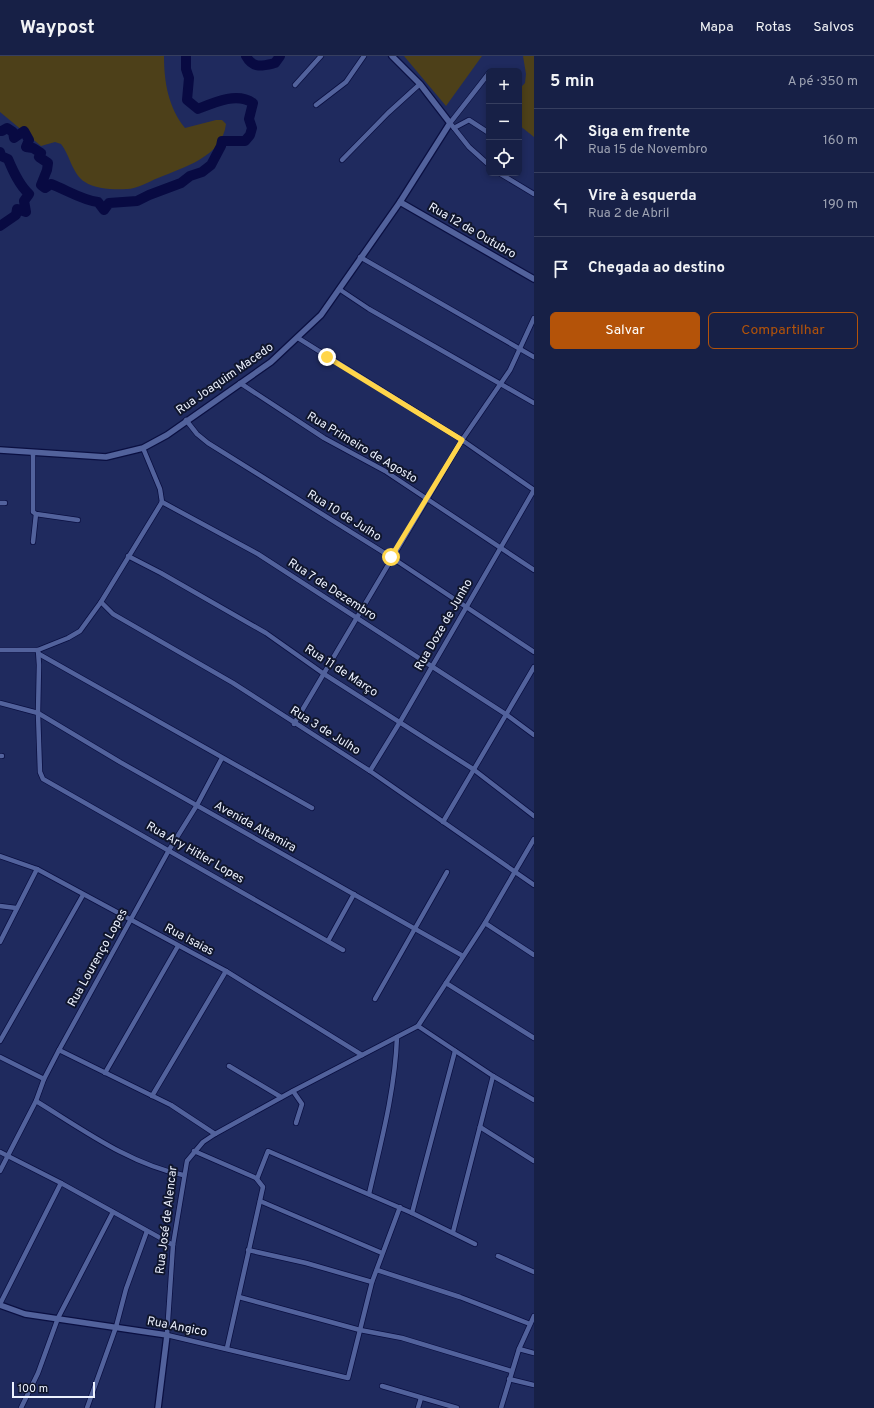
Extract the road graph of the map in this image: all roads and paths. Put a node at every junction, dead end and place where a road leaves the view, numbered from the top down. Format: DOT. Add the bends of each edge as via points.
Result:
graph roads {
  1 [pos="321,56"];
  2 [pos="364,56"];
  3 [pos="392,56"];
  4 [pos="486,77"];
  5 [pos="420,84"];
  6 [pos="295,85"];
  7 [pos="316,105"];
  8 [pos="452,125"];
  9 [pos="486,131"];
  10 [pos="342,160"];
  11 [pos="486,162"];
  12 [pos="505,176"];
  13 [pos="534,194"];
  14 [pos="400,202"];
  15 [pos="360,257"];
  16 [pos="534,279"];
  17 [pos="339,289"];
  18 [pos="534,318"];
  19 [pos="298,338"];
  20 [pos="520,348"];
  21 [pos="534,357"];
  22 [pos="240,383"];
  23 [pos="502,384"];
  24 [pos="534,403"];
  25 [pos="186,420"];
  26 [pos="462,440"];
  27 [pos="143,448"];
  28 [pos="0,450"];
  29 [pos="33,453"];
  30 [pos="534,490"];
  31 [pos="427,499"];
  32 [pos="162,502"];
  33 [pos="34,513"];
  34 [pos="78,520"];
  35 [pos="33,542"];
  36 [pos="500,548"];
  37 [pos="128,556"];
  38 [pos="391,557"];
  39 [pos="534,570"];
  40 [pos="101,602"];
  41 [pos="466,608"];
  42 [pos="358,618"];
  43 [pos="0,650"];
  44 [pos="38,652"];
  45 [pos="534,652"];
  46 [pos="432,666"];
  47 [pos="534,667"];
  48 [pos="324,674"];
  49 [pos="0,703"];
  50 [pos="38,712"];
  51 [pos="507,715"];
  52 [pos="400,722"];
  53 [pos="294,724"];
  54 [pos="534,735"];
  55 [pos="222,758"];
  56 [pos="473,769"];
  57 [pos="370,771"];
  58 [pos="197,805"];
  59 [pos="312,808"];
  60 [pos="534,816"];
  61 [pos="443,822"];
  62 [pos="534,839"];
  63 [pos="169,850"];
  64 [pos="0,856"];
  65 [pos="37,869"];
  66 [pos="514,871"];
  67 [pos="447,872"];
  68 [pos="534,886"];
  69 [pos="354,894"];
  70 [pos="84,895"];
  71 [pos="0,906"];
  72 [pos="16,908"];
  73 [pos="130,920"];
  74 [pos="485,923"];
  75 [pos="415,928"];
  76 [pos="328,941"];
  77 [pos="0,942"];
  78 [pos="178,946"];
  79 [pos="343,950"];
  80 [pos="534,955"];
  81 [pos="464,956"];
  82 [pos="226,971"];
  83 [pos="446,983"];
  84 [pos="375,999"];
  85 [pos="418,1026"];
  86 [pos="397,1037"];
  87 [pos="534,1038"];
  88 [pos="0,1041"];
  89 [pos="59,1050"];
  90 [pos="455,1051"];
  91 [pos="362,1054"];
  92 [pos="0,1057"];
  93 [pos="229,1066"];
  94 [pos="105,1073"];
  95 [pos="493,1076"];
  96 [pos="44,1079"];
  97 [pos="293,1091"];
  98 [pos="152,1096"];
  99 [pos="281,1097"];
  100 [pos="534,1100"];
  101 [pos="36,1102"];
  102 [pos="296,1123"];
  103 [pos="480,1126"];
  104 [pos="215,1134"];
  105 [pos="194,1151"];
  106 [pos="0,1152"];
  107 [pos="8,1155"];
  108 [pos="534,1161"];
  109 [pos="0,1171"];
  110 [pos="183,1175"];
  111 [pos="257,1179"];
  112 [pos="62,1183"];
  113 [pos="369,1194"];
  114 [pos="260,1201"];
  115 [pos="400,1207"];
  116 [pos="113,1212"];
  117 [pos="412,1213"];
  118 [pos="147,1231"];
  119 [pos="453,1232"];
  120 [pos="475,1244"];
  121 [pos="173,1246"];
  122 [pos="248,1250"];
  123 [pos="382,1253"];
  124 [pos="498,1256"];
  125 [pos="377,1270"];
  126 [pos="534,1272"];
  127 [pos="372,1282"];
  128 [pos="239,1297"];
  129 [pos="0,1304"];
  130 [pos="534,1316"];
  131 [pos="58,1318"];
  132 [pos="530,1324"];
  133 [pos="116,1327"];
  134 [pos="360,1330"];
  135 [pos="167,1335"];
  136 [pos="227,1348"];
  137 [pos="519,1350"];
  138 [pos="534,1353"];
  139 [pos="511,1371"];
  140 [pos="509,1379"];
  141 [pos="382,1386"];
  142 [pos="534,1386"];
  143 [pos="421,1398"];
  144 [pos="21,1408"];
  145 [pos="87,1408"];
  146 [pos="158,1408"];
  147 [pos="418,1408"];
  148 [pos="457,1408"];
  149 [pos="501,1408"];
  1 -- 6 [label="street"];
  2 -- 7 [label="street" via="346,82"];
  3 -- 5 [label="street"];
  4 -- 8 [label="street"];
  5 -- 8 [label="street"];
  5 -- 10 [label="street"];
  8 -- 9 [label="street" via="469,120"];
  8 -- 11 [label="street"];
  8 -- 14 [label="street, Rua Joaquim Macedo"];
  12 -- 13 [label="street"];
  14 -- 15 [label="street, Rua Joaquim Macedo"];
  14 -- 16 [label="street, Rua 12 de Outubro"];
  15 -- 17 [label="street, Rua Joaquim Macedo"];
  15 -- 20 [label="street"];
  17 -- 19 [label="street, Rua Joaquim Macedo" via="321,316"];
  17 -- 23 [label="street" via="369,309"];
  18 -- 20 [label="street"];
  19 -- 22 [label="street, Rua Joaquim Macedo" via="271,362"];
  19 -- 26 [label="street"];
  20 -- 21 [label="street"];
  20 -- 23 [label="street"];
  22 -- 25 [label="street, Rua Joaquim Macedo"];
  22 -- 31 [label="street, Rua Primeiro de Agosto" via="324,438 385,471"];
  23 -- 24 [label="street"];
  23 -- 26 [label="street"];
  25 -- 27 [label="street, Rua Joaquim Macedo"];
  25 -- 38 [label="street, Rua 10 de Julho" via="208,443"];
  26 -- 30 [label="street"];
  26 -- 31 [label="street"];
  27 -- 29 [label="street, Rua Joaquim Macedo" via="106,457"];
  27 -- 32 [label="street" via="160,489"];
  28 -- 29 [label="street, Rua Joaquim Macedo"];
  29 -- 33 [label="street"];
  30 -- 36 [label="street, Rua Doze de Junho"];
  31 -- 36 [label="street, Rua Primeiro de Agosto"];
  31 -- 38 [label="street"];
  32 -- 37 [label="street"];
  32 -- 42 [label="street, Rua 7 de Dezembro" via="258,554"];
  33 -- 34 [label="street"];
  33 -- 35 [label="street"];
  36 -- 39 [label="street, Rua Primeiro de Agosto"];
  36 -- 41 [label="street, Rua Doze de Junho"];
  37 -- 40 [label="street"];
  37 -- 48 [label="street, Rua 11 de Março" via="242,619"];
  38 -- 41 [label="street, Rua 10 de Julho"];
  38 -- 42 [label="street"];
  40 -- 44 [label="street" via="75,635"];
  40 -- 53 [label="street, Rua 3 de Julho" via="114,614 233,683"];
  41 -- 45 [label="street, Rua 10 de Julho"];
  41 -- 46 [label="street, Rua Doze de Junho"];
  42 -- 46 [label="street, Rua 7 de Dezembro"];
  42 -- 48 [label="street"];
  43 -- 44 [label="street"];
  44 -- 50 [label="street"];
  44 -- 55 [label="street"];
  46 -- 51 [label="street, Rua 7 de Dezembro"];
  46 -- 52 [label="street, Rua Doze de Junho"];
  47 -- 51 [label="street"];
  48 -- 52 [label="street, Rua 11 de Março"];
  48 -- 53 [label="street"];
  49 -- 50 [label="street, Avenida Altamira"];
  50 -- 58 [label="street, Avenida Altamira"];
  50 -- 63 [label="street, Rua Ary Hitler Lopes" via="40,772 47,781"];
  51 -- 54 [label="street, Rua 7 de Dezembro"];
  51 -- 56 [label="street"];
  52 -- 56 [label="street, Rua 11 de Março"];
  52 -- 57 [label="street, Rua Doze de Junho"];
  53 -- 57 [label="street, Rua 3 de Julho"];
  55 -- 58 [label="street, Rua Lourenço Lopes"];
  55 -- 59 [label="street"];
  56 -- 60 [label="street, Rua 11 de Março"];
  56 -- 61 [label="street"];
  57 -- 61 [label="street, Rua 3 de Julho"];
  58 -- 63 [label="street, Rua Lourenço Lopes"];
  58 -- 69 [label="street, Avenida Altamira"];
  61 -- 66 [label="street, Rua 3 de Julho"];
  62 -- 66 [label="street"];
  63 -- 73 [label="street, Rua Lourenço Lopes"];
  63 -- 76 [label="street, Rua Ary Hitler Lopes"];
  64 -- 65 [label="street, Rua Isaias"];
  65 -- 70 [label="street, Rua Isaias"];
  65 -- 72 [label="street"];
  66 -- 68 [label="street, Rua 3 de Julho"];
  66 -- 74 [label="street"];
  67 -- 75 [label="street"];
  69 -- 75 [label="street, Avenida Altamira"];
  69 -- 76 [label="street"];
  70 -- 73 [label="street, Rua Isaias"];
  70 -- 88 [label="street"];
  71 -- 72 [label="street"];
  72 -- 77 [label="street"];
  73 -- 78 [label="street, Rua Isaias"];
  73 -- 89 [label="street, Rua Lourenço Lopes"];
  74 -- 80 [label="street"];
  74 -- 81 [label="street"];
  75 -- 81 [label="street, Avenida Altamira"];
  75 -- 84 [label="street"];
  76 -- 79 [label="street, Rua Ary Hitler Lopes"];
  78 -- 82 [label="street, Rua Isaias"];
  78 -- 94 [label="street"];
  81 -- 83 [label="street"];
  82 -- 91 [label="street, Rua Isaias"];
  82 -- 98 [label="street"];
  83 -- 85 [label="street"];
  83 -- 87 [label="street"];
  85 -- 86 [label="street, Rua José de Alencar"];
  85 -- 90 [label="street"];
  86 -- 91 [label="street, Rua José de Alencar"];
  86 -- 113 [label="street" via="396,1061 387,1113"];
  89 -- 94 [label="street"];
  89 -- 96 [label="street, Rua Lourenço Lopes"];
  90 -- 95 [label="street"];
  90 -- 117 [label="street"];
  91 -- 97 [label="street, Rua José de Alencar"];
  92 -- 96 [label="street"];
  93 -- 99 [label="street"];
  94 -- 98 [label="street"];
  95 -- 100 [label="street"];
  95 -- 103 [label="street"];
  96 -- 101 [label="street, Rua Lourenço Lopes"];
  97 -- 99 [label="street, Rua José de Alencar"];
  97 -- 102 [label="street" via="302,1104"];
  98 -- 104 [label="street" via="171,1105"];
  99 -- 104 [label="street, Rua José de Alencar"];
  101 -- 107 [label="street, Rua Lourenço Lopes"];
  101 -- 110 [label="street" via="132,1158"];
  103 -- 108 [label="street"];
  103 -- 119 [label="street"];
  104 -- 105 [label="street, Rua José de Alencar"];
  105 -- 110 [label="street, Rua José de Alencar" via="186,1161"];
  105 -- 111 [label="street"];
  106 -- 107 [label="street"];
  107 -- 109 [label="street, Rua Lourenço Lopes"];
  107 -- 112 [label="street"];
  110 -- 121 [label="street, Rua José de Alencar"];
  111 -- 113 [label="street" via="268,1151"];
  111 -- 114 [label="street" via="263,1187"];
  112 -- 116 [label="street"];
  112 -- 129 [label="street"];
  113 -- 115 [label="street"];
  114 -- 122 [label="street"];
  114 -- 123 [label="street"];
  115 -- 117 [label="street"];
  115 -- 123 [label="street"];
  116 -- 118 [label="street"];
  116 -- 131 [label="street"];
  117 -- 119 [label="street"];
  118 -- 121 [label="street"];
  118 -- 133 [label="street" via="126,1289"];
  119 -- 120 [label="street"];
  121 -- 135 [label="street, Rua José de Alencar"];
  122 -- 127 [label="street"];
  122 -- 128 [label="street"];
  123 -- 125 [label="street"];
  124 -- 126 [label="street"];
  125 -- 127 [label="street"];
  125 -- 132 [label="street"];
  127 -- 134 [label="street"];
  128 -- 134 [label="street"];
  128 -- 136 [label="street"];
  129 -- 131 [label="street, Rua Angico" via="25,1314"];
  130 -- 132 [label="street"];
  131 -- 133 [label="street, Rua Angico"];
  131 -- 144 [label="street" via="38,1373"];
  132 -- 137 [label="street"];
  133 -- 135 [label="street, Rua Angico"];
  133 -- 145 [label="street"];
  134 -- 136 [label="street, Rua Angico" via="348,1378"];
  134 -- 139 [label="street" via="402,1338"];
  135 -- 136 [label="street, Rua Angico"];
  135 -- 146 [label="street, Rua José de Alencar"];
  137 -- 138 [label="street"];
  137 -- 139 [label="street"];
  139 -- 140 [label="street"];
  140 -- 142 [label="street"];
  140 -- 149 [label="street"];
  141 -- 143 [label="street"];
  143 -- 147 [label="street"];
  143 -- 148 [label="street"];
}
